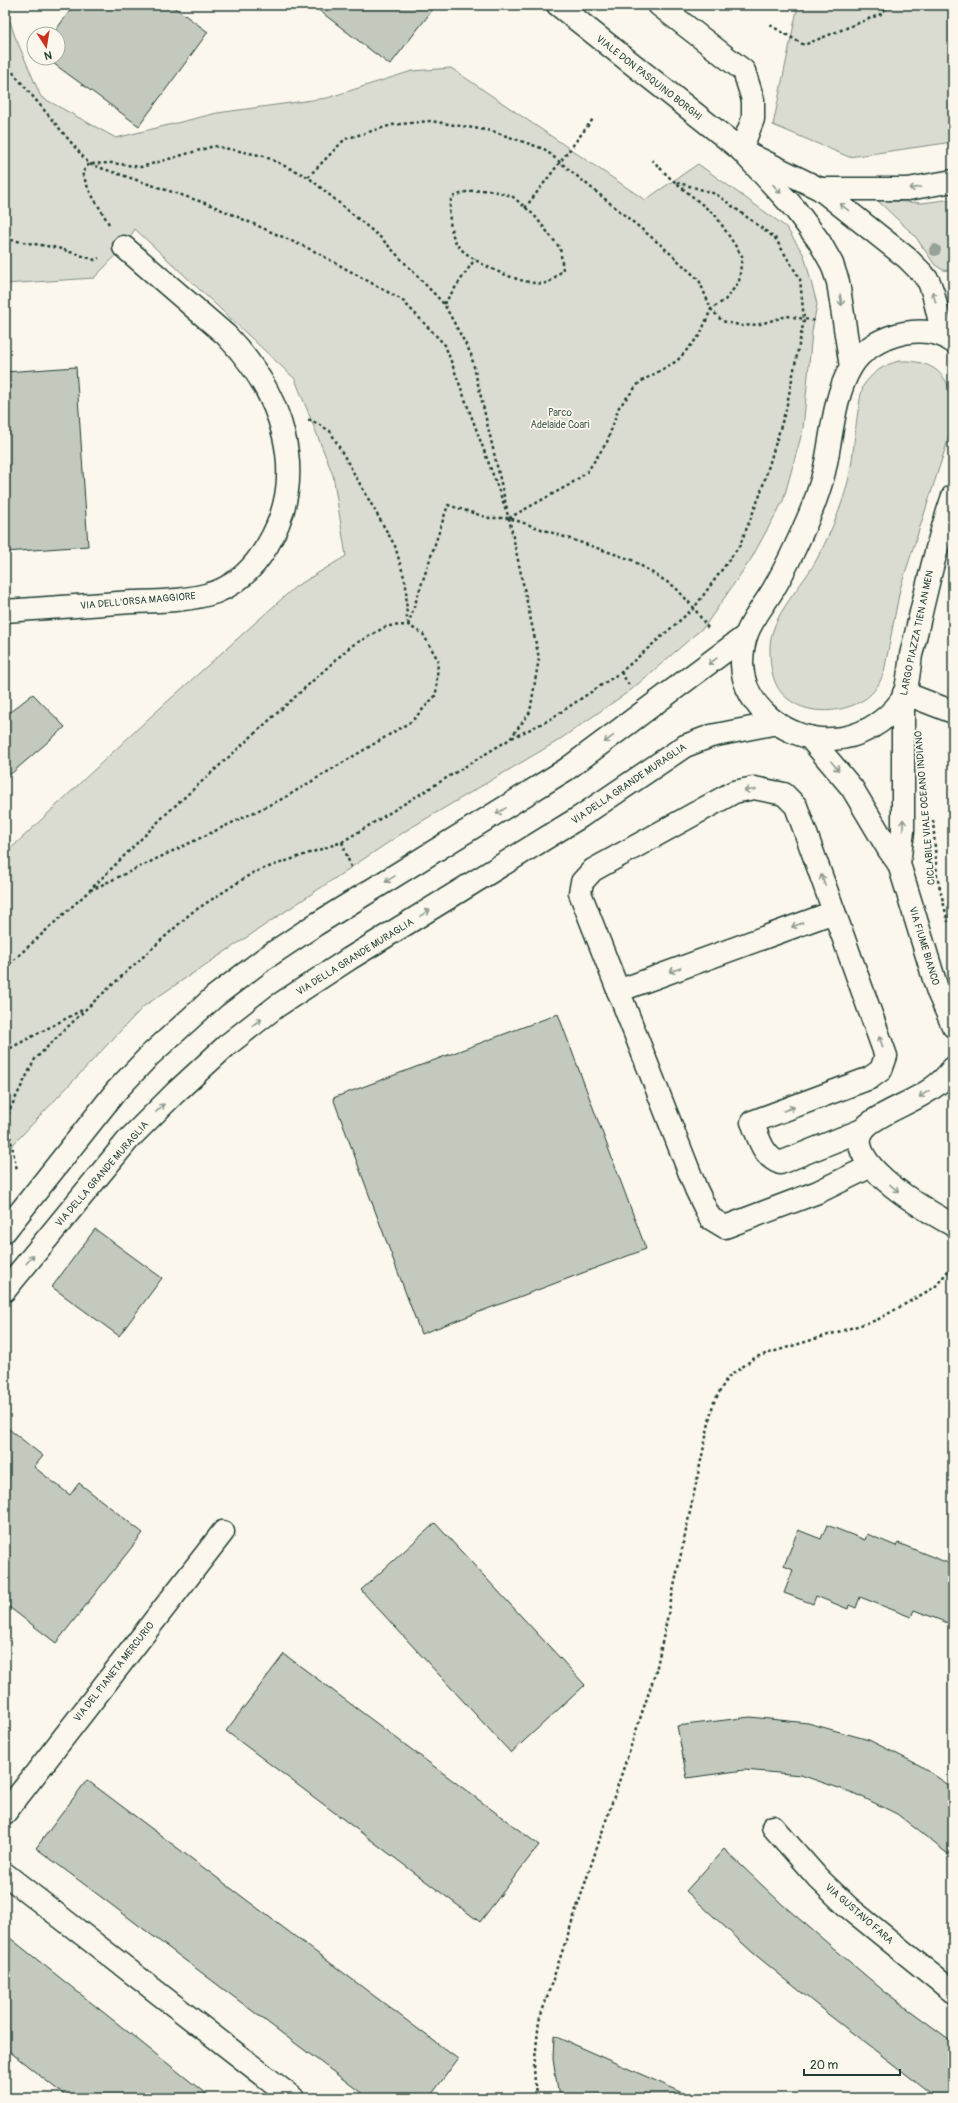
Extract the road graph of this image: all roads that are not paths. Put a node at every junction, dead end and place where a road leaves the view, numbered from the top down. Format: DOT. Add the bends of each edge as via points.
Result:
graph roads {
  1 [pos="558,5"];
  2 [pos="659,5"];
  3 [pos="741,150"];
  4 [pos="953,181"];
  5 [pos="820,189"];
  6 [pos="124,247"];
  7 [pos="949,337"];
  8 [pos="851,367"];
  9 [pos="953,496"];
  10 [pos="5,611"];
  11 [pos="744,637"];
  12 [pos="904,696"];
  13 [pos="953,712"];
  14 [pos="777,723"];
  15 [pos="809,737"];
  16 [pos="899,864"];
  17 [pos="834,912"];
  18 [pos="618,991"];
  19 [pos="953,1026"];
  20 [pos="953,1068"];
  21 [pos="862,1130"];
  22 [pos="872,1166"];
  23 [pos="953,1225"];
  24 [pos="5,1231"];
  25 [pos="5,1290"];
  26 [pos="223,1532"];
  27 [pos="5,1813"];
  28 [pos="773,1827"];
  29 [pos="5,1874"];
  30 [pos="953,1992"];
  31 [pos="293,2098"];
  1 -- 3 [label="street, VIALE DON PASQUINO BORGHI"];
  2 -- 3 [label="street" via="744,71 753,100 753,119"];
  3 -- 5 [label="street, VIALE DON PASQUINO BORGHI"];
  3 -- 8 [label="street, VIALE DON PASQUINO BORGHI, one-way" via="795,209 819,241 832,264 838,282"];
  4 -- 5 [label="street, one-way" via="908,189"];
  7 -- 5 [label="street, VIALE DON PASQUINO BORGHI, one-way" via="924,274 896,248"];
  6 -- 10 [label="street, VIA DELL'ORSA MAGGIORE" via="218,327 240,349 262,381 282,426 287,449 288,474 282,513 260,558 237,580 217,592 182,599"];
  7 -- 8 [label="street, LARGO PIAZZA TIEN AN MEN" via="924,332 895,336 861,354"];
  8 -- 11 [label="street, LARGO PIAZZA TIEN AN MEN" via="838,401 824,470 812,509 789,561"];
  9 -- 12 [label="street, LARGO PIAZZA TIEN AN MEN" via="933,560"];
  11 -- 14 [label="street, LARGO PIAZZA TIEN AN MEN" via="744,681 754,702"];
  11 -- 24 [label="street, one-way" via="567,769 314,925 214,997 155,1050 116,1091"];
  12 -- 13 [label="street"];
  12 -- 15 [label="street, LARGO PIAZZA TIEN AN MEN" via="886,718 861,733 831,740"];
  16 -- 12 [label="street, one-way" via="903,831"];
  14 -- 15 [label="street, LARGO PIAZZA TIEN AN MEN"];
  25 -- 14 [label="street, VIA DELLA GRANDE MURAGLIA, one-way" via="128,1140 221,1050 277,1006 580,817 685,746 712,736"];
  15 -- 16 [label="street, one-way" via="852,788"];
  16 -- 19 [label="street, VIA FIUME BIANCO" via="938,992"];
  17 -- 18 [label="street, one-way"];
  17 -- 18 [label="street, one-way" via="796,806 784,794 754,788 734,792 593,870 582,882 580,893"];
  21 -- 17 [label="street, one-way" via="780,1163 771,1160 764,1150 752,1122 870,1078 881,1070 886,1056"];
  18 -- 22 [label="street" via="696,1189 710,1218 725,1227 818,1192"];
  20 -- 21 [label="street, one-way" via="928,1092 877,1119"];
  21 -- 22 [label="street" via="859,1142 862,1153"];
  22 -- 23 [label="street, one-way" via="897,1190"];
  26 -- 27 [label="street, VIA DEL PIANETA MERCURIO"];
  28 -- 30 [label="street, VIA GUSTAVO FARA" via="818,1878 848,1906"];
  29 -- 31 [label="street"];
}
